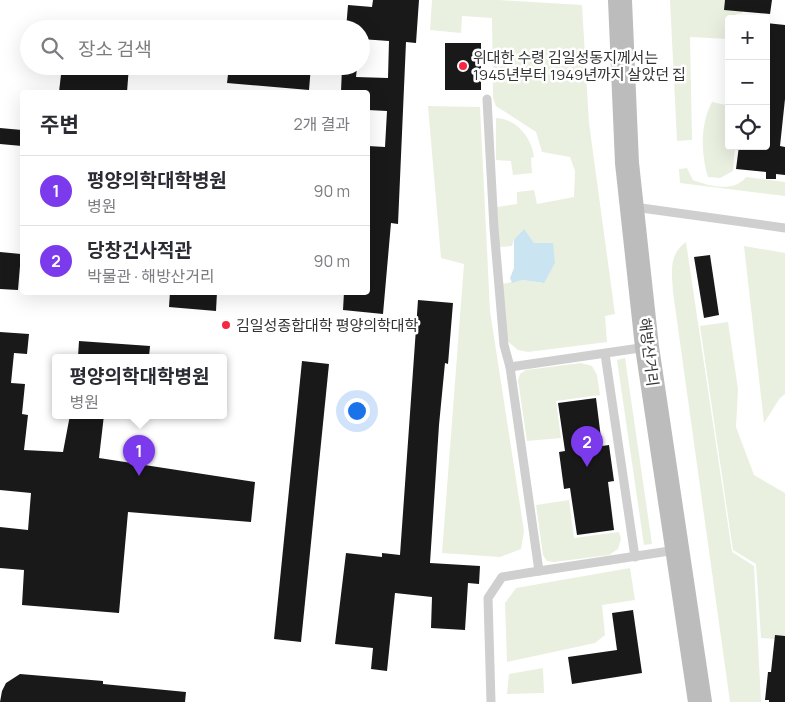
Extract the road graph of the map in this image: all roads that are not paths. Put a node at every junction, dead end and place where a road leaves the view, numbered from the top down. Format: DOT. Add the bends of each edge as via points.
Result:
graph roads {
  1 [pos="620,0"];
  2 [pos="486,99"];
  3 [pos="631,207"];
  4 [pos="785,228"];
  5 [pos="647,347"];
  6 [pos="605,354"];
  7 [pos="510,367"];
  8 [pos="676,550"];
  9 [pos="635,557"];
  10 [pos="539,571"];
  11 [pos="491,702"];
  12 [pos="700,702"];
  1 -- 3 [label="main road, 해방산거리"];
  2 -- 7 [label="lane" via="504,345"];
  3 -- 4 [label="lane"];
  3 -- 5 [label="main road, 해방산거리"];
  5 -- 6 [label="lane"];
  5 -- 8 [label="main road, 해방산거리"];
  6 -- 7 [label="lane"];
  6 -- 9 [label="lane"];
  7 -- 10 [label="lane"];
  8 -- 9 [label="lane"];
  8 -- 12 [label="main road, 해방산거리"];
  9 -- 10 [label="lane"];
  10 -- 11 [label="lane" via="502,577 488,598"];
}
